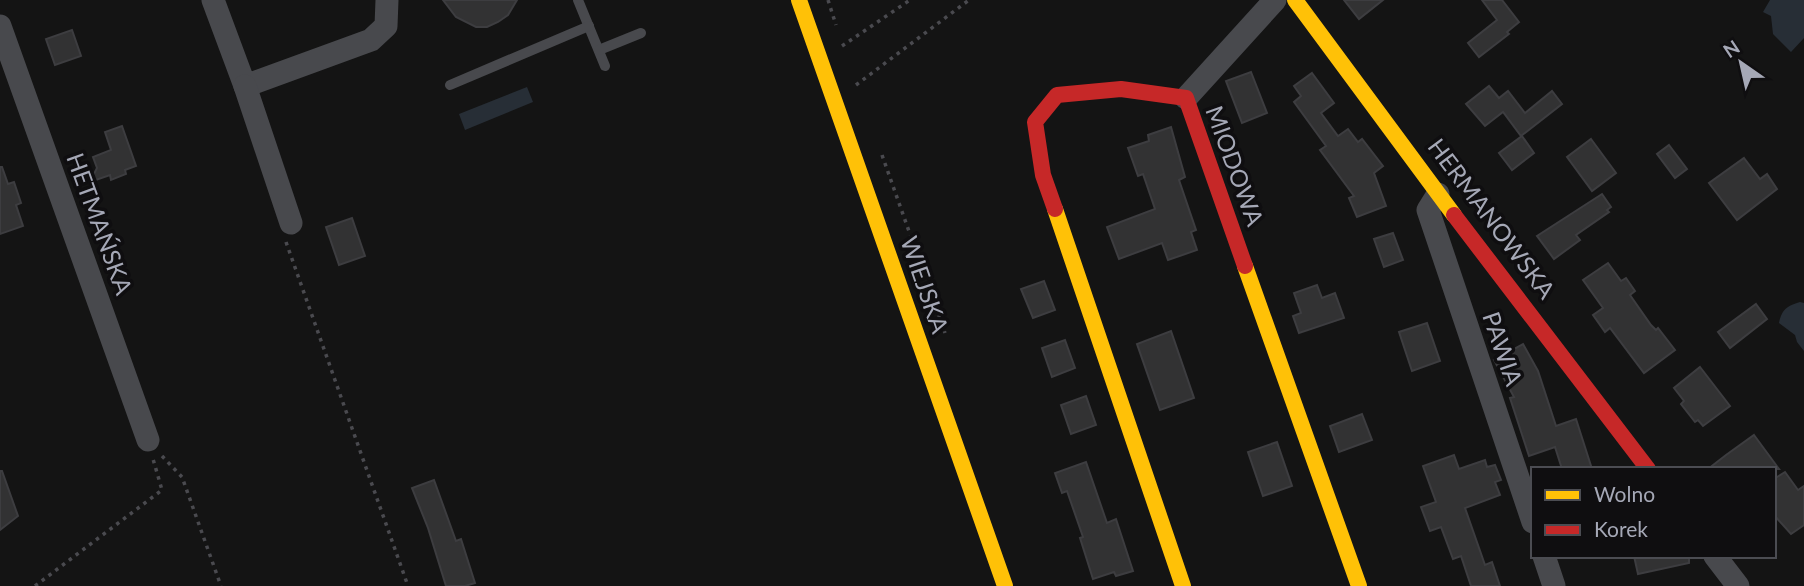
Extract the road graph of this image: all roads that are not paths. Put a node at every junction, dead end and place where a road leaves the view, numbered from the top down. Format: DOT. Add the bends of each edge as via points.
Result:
graph roads {
  1 [pos="213,0"];
  2 [pos="387,0"];
  3 [pos="578,0"];
  4 [pos="799,0"];
  5 [pos="1275,0"];
  6 [pos="1295,0"];
  7 [pos="0,26"];
  8 [pos="589,26"];
  9 [pos="641,33"];
  10 [pos="599,50"];
  11 [pos="605,66"];
  12 [pos="450,85"];
  13 [pos="245,86"];
  14 [pos="1186,98"];
  15 [pos="1438,194"];
  16 [pos="288,229"];
  17 [pos="148,440"];
  18 [pos="1646,467"];
  19 [pos="1531,516"];
  20 [pos="1545,558"];
  21 [pos="1717,558"];
  22 [pos="1006,586"];
  23 [pos="1183,586"];
  24 [pos="1359,586"];
  25 [pos="1554,586"];
  26 [pos="1738,586"];
  1 -- 13 [label="street"];
  2 -- 13 [label="street" via="386,26 371,40"];
  3 -- 8 [label="lane"];
  4 -- 22 [label="street, WIEJSKA"];
  5 -- 14 [label="street"];
  6 -- 15 [label="street, HERMANOWSKA"];
  7 -- 17 [label="street, HETMAŃSKA"];
  8 -- 10 [label="lane"];
  8 -- 12 [label="lane"];
  9 -- 10 [label="lane"];
  10 -- 11 [label="lane"];
  13 -- 16 [label="street"];
  14 -- 23 [label="street, MIODOWA" via="1121,89 1057,95 1035,122 1044,175"];
  14 -- 24 [label="street, MIODOWA"];
  15 -- 18 [label="street, HERMANOWSKA"];
  15 -- 19 [label="street, PAWIA" via="1428,210"];
  20 -- 25 [label="street"];
  21 -- 26 [label="street"];
}
